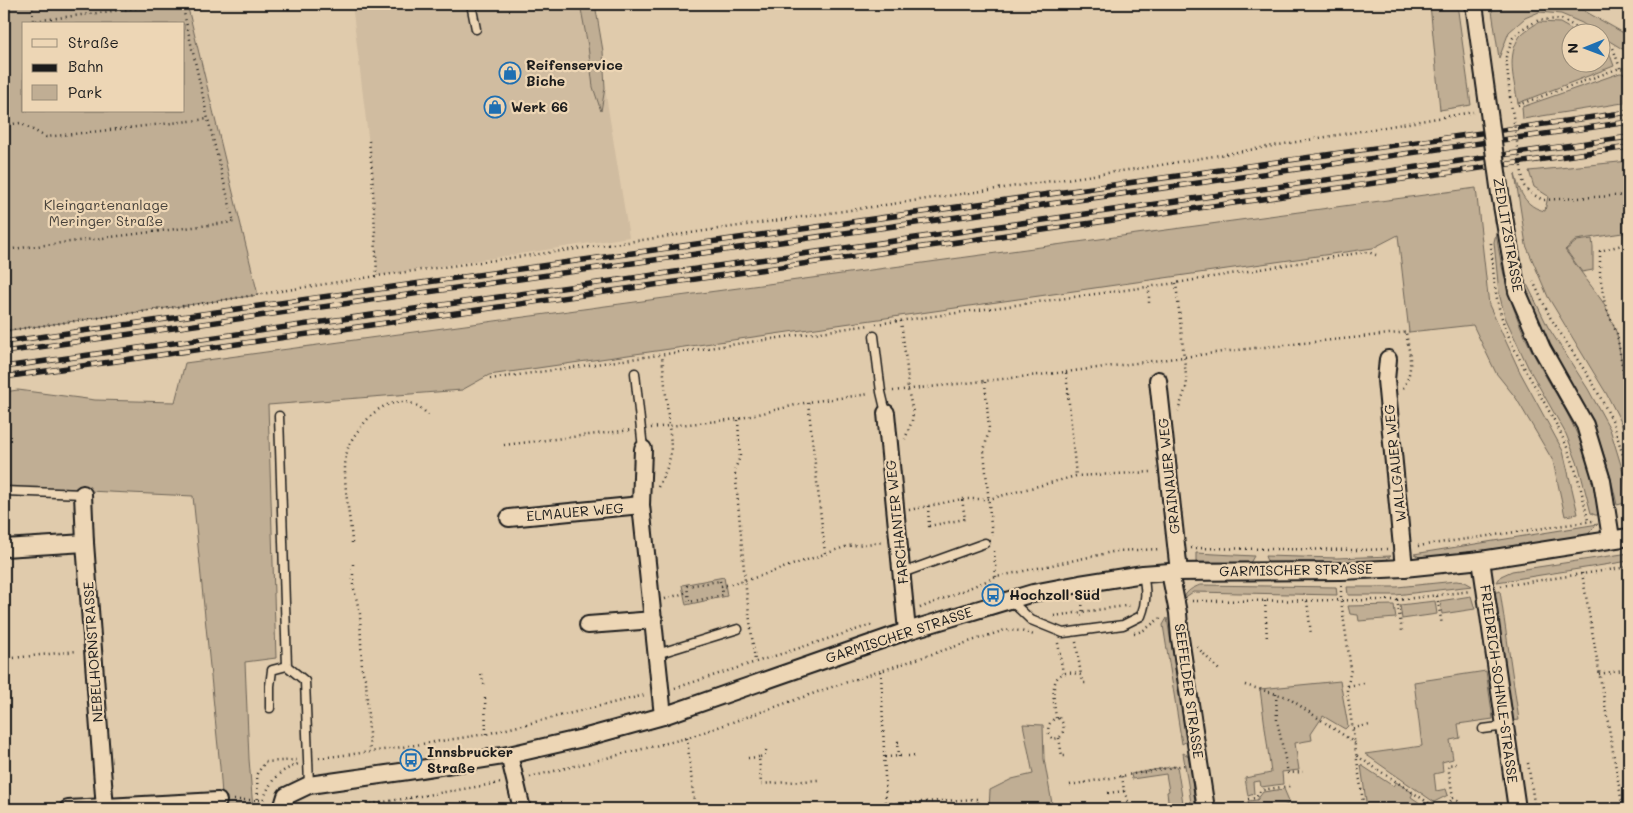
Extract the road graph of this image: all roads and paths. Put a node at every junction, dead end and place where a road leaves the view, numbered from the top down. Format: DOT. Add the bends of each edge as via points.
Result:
graph roads {
  1 [pos="32,4"];
  2 [pos="169,4"];
  3 [pos="182,4"];
  4 [pos="471,4"];
  5 [pos="1474,4"];
  6 [pos="1567,22"];
  7 [pos="476,29"];
  8 [pos="1610,46"];
  9 [pos="1620,68"];
  10 [pos="1629,70"];
  11 [pos="1518,105"];
  12 [pos="1473,112"];
  13 [pos="208,119"];
  14 [pos="4,125"];
  15 [pos="369,141"];
  16 [pos="1629,195"];
  17 [pos="1629,243"];
  18 [pos="4,250"];
  19 [pos="1376,255"];
  20 [pos="377,276"];
  21 [pos="1531,278"];
  22 [pos="1176,283"];
  23 [pos="1148,286"];
  24 [pos="1149,304"];
  25 [pos="901,321"];
  26 [pos="4,331"];
  27 [pos="1409,332"];
  28 [pos="874,336"];
  29 [pos="662,355"];
  30 [pos="1183,356"];
  31 [pos="1388,359"];
  32 [pos="1066,372"];
  33 [pos="635,373"];
  34 [pos="490,379"];
  35 [pos="1158,380"];
  36 [pos="985,382"];
  37 [pos="908,390"];
  38 [pos="1629,390"];
  39 [pos="881,392"];
  40 [pos="808,402"];
  41 [pos="886,413"];
  42 [pos="428,415"];
  43 [pos="279,416"];
  44 [pos="738,419"];
  45 [pos="669,426"];
  46 [pos="641,429"];
  47 [pos="504,445"];
  48 [pos="644,449"];
  49 [pos="1169,471"];
  50 [pos="1076,476"];
  51 [pos="1629,476"];
  52 [pos="4,491"];
  53 [pos="656,492"];
  54 [pos="83,494"];
  55 [pos="962,498"];
  56 [pos="989,499"];
  57 [pos="641,506"];
  58 [pos="928,506"];
  59 [pos="896,512"];
  60 [pos="510,518"];
  61 [pos="1629,537"];
  62 [pos="1612,538"];
  63 [pos="898,540"];
  64 [pos="989,542"];
  65 [pos="85,543"];
  66 [pos="352,543"];
  67 [pos="4,548"];
  68 [pos="994,550"];
  69 [pos="826,553"];
  70 [pos="1481,560"];
  71 [pos="352,564"];
  72 [pos="1629,567"];
  73 [pos="1404,568"];
  74 [pos="1341,571"];
  75 [pos="1174,572"];
  76 [pos="902,573"];
  77 [pos="1582,573"];
  78 [pos="1143,574"];
  79 [pos="996,577"];
  80 [pos="745,582"];
  81 [pos="721,586"];
  82 [pos="1485,588"];
  83 [pos="688,592"];
  84 [pos="1438,596"];
  85 [pos="1010,600"];
  86 [pos="1397,600"];
  87 [pos="1265,601"];
  88 [pos="1307,601"];
  89 [pos="1341,601"];
  90 [pos="1133,604"];
  91 [pos="659,613"];
  92 [pos="1178,613"];
  93 [pos="1050,617"];
  94 [pos="588,625"];
  95 [pos="1442,625"];
  96 [pos="738,629"];
  97 [pos="907,631"];
  98 [pos="1402,631"];
  99 [pos="1133,633"];
  100 [pos="1311,634"];
  101 [pos="1038,636"];
  102 [pos="1180,638"];
  103 [pos="1267,640"];
  104 [pos="1053,641"];
  105 [pos="1067,643"];
  106 [pos="93,649"];
  107 [pos="657,654"];
  108 [pos="4,659"];
  109 [pos="755,661"];
  110 [pos="287,666"];
  111 [pos="1629,669"];
  112 [pos="882,670"];
  113 [pos="1220,671"];
  114 [pos="1063,673"];
  115 [pos="481,674"];
  116 [pos="1081,674"];
  117 [pos="1599,674"];
  118 [pos="1087,683"];
  119 [pos="1364,683"];
  120 [pos="1245,685"];
  121 [pos="1348,686"];
  122 [pos="485,687"];
  123 [pos="1276,693"];
  124 [pos="486,698"];
  125 [pos="270,708"];
  126 [pos="663,716"];
  127 [pos="1056,718"];
  128 [pos="1370,725"];
  129 [pos="1506,726"];
  130 [pos="1353,728"];
  131 [pos="1483,729"];
  132 [pos="486,734"];
  133 [pos="687,738"];
  134 [pos="1059,738"];
  135 [pos="902,742"];
  136 [pos="1355,742"];
  137 [pos="766,750"];
  138 [pos="370,752"];
  139 [pos="509,755"];
  140 [pos="908,756"];
  141 [pos="914,756"];
  142 [pos="1065,756"];
  143 [pos="1357,756"];
  144 [pos="759,757"];
  145 [pos="885,757"];
  146 [pos="748,758"];
  147 [pos="309,759"];
  148 [pos="1198,762"];
  149 [pos="1456,764"];
  150 [pos="1303,772"];
  151 [pos="1122,776"];
  152 [pos="514,780"];
  153 [pos="818,780"];
  154 [pos="309,784"];
  155 [pos="1070,785"];
  156 [pos="1290,786"];
  157 [pos="1124,791"];
  158 [pos="1108,793"];
  159 [pos="410,798"];
  160 [pos="1453,798"];
  161 [pos="1248,799"];
  162 [pos="258,800"];
  163 [pos="218,801"];
  164 [pos="694,801"];
  165 [pos="1132,801"];
  166 [pos="1460,802"];
  167 [pos="886,804"];
  168 [pos="105,808"];
  169 [pos="68,809"];
  170 [pos="258,809"];
  171 [pos="282,809"];
  172 [pos="341,809"];
  173 [pos="411,809"];
  174 [pos="522,809"];
  175 [pos="885,809"];
  176 [pos="978,809"];
  177 [pos="1206,809"];
  178 [pos="1364,809"];
  179 [pos="1438,809"];
  180 [pos="1444,809"];
  181 [pos="1517,809"];
  182 [pos="1623,809"];
  1 -- 2 [label="path" via="33,20"];
  3 -- 13 [label="path"];
  4 -- 7 [label="lane"];
  5 -- 62 [label="street, ZEDLITZSTRASSE, bridge" via="1517,292 1542,349 1585,425 1602,481"];
  6 -- 16 [label="path, bridge" via="1561,19 1539,20 1522,29 1513,38 1506,57 1524,186 1543,200"];
  8 -- 9 [label="path"];
  9 -- 10 [label="path"];
  9 -- 11 [label="path"];
  12 -- 20 [label="path" via="1149,167"];
  13 -- 14 [label="path" via="46,137 20,123"];
  13 -- 18 [label="path" via="234,222"];
  15 -- 20 [label="path"];
  17 -- 38 [label="path" via="1600,251 1605,305 1618,334 1625,384"];
  19 -- 22 [label="path" via="1358,253"];
  20 -- 26 [label="path"];
  21 -- 51 [label="path" via="1550,317 1594,385 1613,422"];
  22 -- 23 [label="path"];
  22 -- 30 [label="path"];
  23 -- 24 [label="path"];
  23 -- 25 [label="path"];
  25 -- 29 [label="path"];
  25 -- 37 [label="path"];
  27 -- 30 [label="path"];
  28 -- 39 [label="lane"];
  29 -- 34 [label="path"];
  29 -- 45 [label="path"];
  30 -- 32 [label="path"];
  31 -- 73 [label="street, WALLGAUER WEG" via="1386,380"];
  32 -- 36 [label="path"];
  32 -- 50 [label="path"];
  33 -- 46 [label="lane"];
  35 -- 49 [label="street, GRAINAUER WEG"];
  36 -- 37 [label="path"];
  36 -- 56 [label="path" via="988,429 984,451"];
  37 -- 39 [label="path"];
  39 -- 40 [label="path"];
  39 -- 41 [label="lane"];
  40 -- 44 [label="path"];
  40 -- 69 [label="path"];
  41 -- 59 [label="street, FARCHANTER WEG"];
  42 -- 66 [label="path" via="412,402 382,406 349,444 345,484"];
  43 -- 110 [label="lane"];
  44 -- 45 [label="path"];
  44 -- 80 [label="path" via="740,457 735,469"];
  45 -- 46 [label="path"];
  45 -- 53 [label="path" via="671,454"];
  46 -- 47 [label="path"];
  46 -- 48 [label="lane"];
  48 -- 57 [label="street, ELMAUER WEG"];
  49 -- 50 [label="path"];
  49 -- 75 [label="street, GRAINAUER WEG"];
  50 -- 56 [label="path"];
  52 -- 54 [label="lane"];
  54 -- 65 [label="street, NEBELHORNSTRASSE"];
  55 -- 56 [label="path"];
  55 -- 58 [label="path"];
  55 -- 58 [label="path" via="964,519 929,526"];
  56 -- 64 [label="path"];
  57 -- 60 [label="street, ELMAUER WEG"];
  57 -- 91 [label="street, ELMAUER WEG"];
  58 -- 59 [label="path"];
  59 -- 63 [label="street, FARCHANTER WEG"];
  61 -- 62 [label="street, GARMISCHER STRASSE"];
  62 -- 70 [label="street, GARMISCHER STRASSE"];
  63 -- 69 [label="path" via="848,546"];
  63 -- 76 [label="street, FARCHANTER WEG"];
  64 -- 76 [label="lane"];
  65 -- 67 [label="street"];
  65 -- 106 [label="street, NEBELHORNSTRASSE"];
  68 -- 79 [label="path"];
  69 -- 80 [label="path"];
  70 -- 73 [label="street, GARMISCHER STRASSE"];
  70 -- 82 [label="street, FRIEDRICH-SOHNLE-STRASSE"];
  71 -- 138 [label="path" via="360,614"];
  72 -- 77 [label="path"];
  73 -- 74 [label="street, GARMISCHER STRASSE"];
  74 -- 75 [label="street, GARMISCHER STRASSE"];
  74 -- 89 [label="path"];
  75 -- 78 [label="street, GARMISCHER STRASSE"];
  75 -- 92 [label="street, SEEFELDER STRASSE"];
  76 -- 97 [label="street, FARCHANTER WEG"];
  77 -- 82 [label="path"];
  77 -- 117 [label="path"];
  78 -- 85 [label="street, GARMISCHER STRASSE"];
  78 -- 85 [label="lane" via="1145,606 1141,616 1123,626 1062,633 1031,620"];
  80 -- 81 [label="path"];
  80 -- 109 [label="path"];
  81 -- 83 [label="path" via="720,581 687,586"];
  81 -- 83 [label="path" via="723,595 689,602"];
  82 -- 84 [label="path"];
  82 -- 129 [label="street, FRIEDRICH-SOHNLE-STRASSE"];
  83 -- 91 [label="path" via="664,599"];
  84 -- 86 [label="path"];
  84 -- 95 [label="path"];
  85 -- 97 [label="street, GARMISCHER STRASSE"];
  86 -- 89 [label="path"];
  86 -- 98 [label="path"];
  87 -- 88 [label="path"];
  87 -- 92 [label="path" via="1192,600 1189,609"];
  87 -- 103 [label="path"];
  88 -- 89 [label="path"];
  88 -- 100 [label="path"];
  89 -- 121 [label="path" via="1351,669"];
  90 -- 93 [label="path"];
  91 -- 94 [label="street"];
  91 -- 107 [label="street, ELMAUER WEG"];
  92 -- 99 [label="path" via="1160,618 1142,632"];
  92 -- 102 [label="street, SEEFELDER STRASSE"];
  96 -- 107 [label="lane"];
  97 -- 126 [label="street, GARMISCHER STRASSE"];
  101 -- 112 [label="path" via="1005,630"];
  102 -- 113 [label="path" via="1200,650"];
  102 -- 148 [label="street, SEEFELDER STRASSE"];
  104 -- 114 [label="path" via="1058,644"];
  105 -- 116 [label="path" via="1076,642"];
  106 -- 108 [label="path"];
  106 -- 168 [label="street, NEBELHORNSTRASSE"];
  107 -- 126 [label="street, ELMAUER WEG"];
  110 -- 125 [label="lane" via="272,670"];
  110 -- 147 [label="lane" via="304,681"];
  111 -- 117 [label="path"];
  112 -- 133 [label="path"];
  112 -- 145 [label="path"];
  114 -- 116 [label="path"];
  114 -- 127 [label="path" via="1055,680 1053,690"];
  115 -- 122 [label="path"];
  116 -- 118 [label="path"];
  117 -- 182 [label="path"];
  119 -- 121 [label="path"];
  120 -- 123 [label="path"];
  121 -- 130 [label="path"];
  123 -- 136 [label="path"];
  123 -- 150 [label="path" via="1277,720 1288,774"];
  124 -- 132 [label="path"];
  126 -- 139 [label="street, GARMISCHER STRASSE"];
  127 -- 134 [label="path" via="1064,727"];
  127 -- 134 [label="path" via="1050,722 1048,730 1053,739"];
  128 -- 130 [label="path"];
  129 -- 131 [label="lane"];
  129 -- 181 [label="street, FRIEDRICH-SOHNLE-STRASSE"];
  130 -- 136 [label="path"];
  133 -- 152 [label="path"];
  133 -- 164 [label="path"];
  134 -- 142 [label="path" via="1062,756"];
  135 -- 145 [label="path" via="898,742 901,757"];
  136 -- 143 [label="path"];
  137 -- 144 [label="path" via="765,756"];
  139 -- 152 [label="street"];
  139 -- 154 [label="street, GARMISCHER STRASSE"];
  140 -- 141 [label="path"];
  143 -- 178 [label="path"];
  143 -- 179 [label="path"];
  144 -- 146 [label="path"];
  144 -- 153 [label="path" via="761,784"];
  145 -- 167 [label="path"];
  147 -- 154 [label="lane"];
  147 -- 162 [label="path" via="282,770 271,780 263,800"];
  147 -- 162 [label="path" via="265,762 257,774"];
  148 -- 151 [label="path"];
  148 -- 177 [label="street, SEEFELDER STRASSE"];
  149 -- 160 [label="path" via="1448,765"];
  151 -- 155 [label="path"];
  151 -- 157 [label="path"];
  152 -- 159 [label="path"];
  152 -- 174 [label="street"];
  154 -- 171 [label="street, GARMISCHER STRASSE" via="286,796"];
  156 -- 161 [label="path" via="1262,790 1256,798"];
  157 -- 158 [label="path"];
  157 -- 165 [label="path" via="1128,801"];
  159 -- 172 [label="path"];
  159 -- 173 [label="path"];
  160 -- 166 [label="path"];
  160 -- 180 [label="path"];
  162 -- 163 [label="path"];
  162 -- 170 [label="path"];
  163 -- 168 [label="street"];
  167 -- 175 [label="path"];
  167 -- 176 [label="path" via="978,799"];
  168 -- 169 [label="street"];
}
